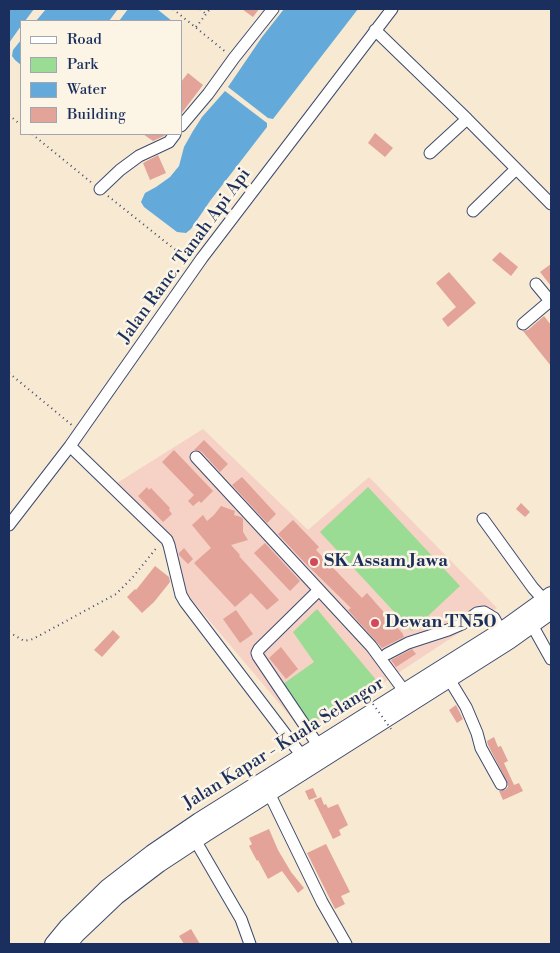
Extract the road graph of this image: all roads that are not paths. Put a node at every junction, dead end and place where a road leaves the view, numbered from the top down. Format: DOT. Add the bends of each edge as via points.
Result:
graph roads {
  1 [pos="273,9"];
  2 [pos="392,9"];
  3 [pos="375,30"];
  4 [pos="466,119"];
  5 [pos="182,125"];
  6 [pos="174,135"];
  7 [pos="430,153"];
  8 [pos="516,169"];
  9 [pos="100,190"];
  10 [pos="551,204"];
  11 [pos="473,211"];
  12 [pos="536,284"];
  13 [pos="551,302"];
  14 [pos="523,324"];
  15 [pos="70,446"];
  16 [pos="196,457"];
  17 [pos="483,519"];
  18 [pos="9,525"];
  19 [pos="319,590"];
  20 [pos="549,602"];
  21 [pos="532,625"];
  22 [pos="501,631"];
  23 [pos="387,654"];
  24 [pos="551,658"];
  25 [pos="449,679"];
  26 [pos="408,697"];
  27 [pos="322,751"];
  28 [pos="302,756"];
  29 [pos="501,784"];
  30 [pos="269,793"];
  31 [pos="195,840"];
  32 [pos="53,944"];
  33 [pos="69,944"];
  34 [pos="250,944"];
  35 [pos="346,944"];
  1 -- 5 [label="street"];
  2 -- 3 [label="street, Jalan Ranc. Tanah Api Api"];
  3 -- 4 [label="street"];
  3 -- 15 [label="street, Jalan Ranc. Tanah Api Api" via="202,258"];
  4 -- 7 [label="street"];
  4 -- 8 [label="street"];
  6 -- 9 [label="street" via="169,142 139,156 120,170"];
  8 -- 10 [label="street"];
  8 -- 11 [label="street"];
  12 -- 13 [label="street"];
  13 -- 14 [label="street"];
  15 -- 18 [label="street, Jalan Ranc. Tanah Api Api"];
  15 -- 28 [label="street" via="164,537 184,602"];
  16 -- 19 [label="street"];
  17 -- 20 [label="street" via="533,588"];
  19 -- 26 [label="street" via="371,646"];
  19 -- 27 [label="street" via="257,653"];
  20 -- 21 [label="highway, Jalan Kapar - Kuala Selangor"];
  20 -- 22 [label="highway, Jalan Kapar - Kuala Selangor"];
  21 -- 24 [label="street"];
  21 -- 25 [label="highway, Jalan Kapar - Kuala Selangor"];
  22 -- 23 [label="street" via="494,618 484,612 477,613 462,624 408,642"];
  22 -- 26 [label="highway, Jalan Kapar - Kuala Selangor"];
  25 -- 26 [label="highway, Jalan Kapar - Kuala Selangor"];
  25 -- 29 [label="street" via="466,707 481,748"];
  26 -- 27 [label="highway, Jalan Kapar - Kuala Selangor"];
  27 -- 28 [label="highway, Jalan Kapar - Kuala Selangor"];
  27 -- 30 [label="highway, Jalan Kapar - Kuala Selangor"];
  28 -- 32 [label="highway, Jalan Kapar - Kuala Selangor" via="152,853 108,887"];
  30 -- 31 [label="highway, Jalan Kapar - Kuala Selangor"];
  30 -- 35 [label="street"];
  31 -- 33 [label="highway, Jalan Kapar - Kuala Selangor" via="117,896"];
  31 -- 34 [label="street" via="241,919"];
}
